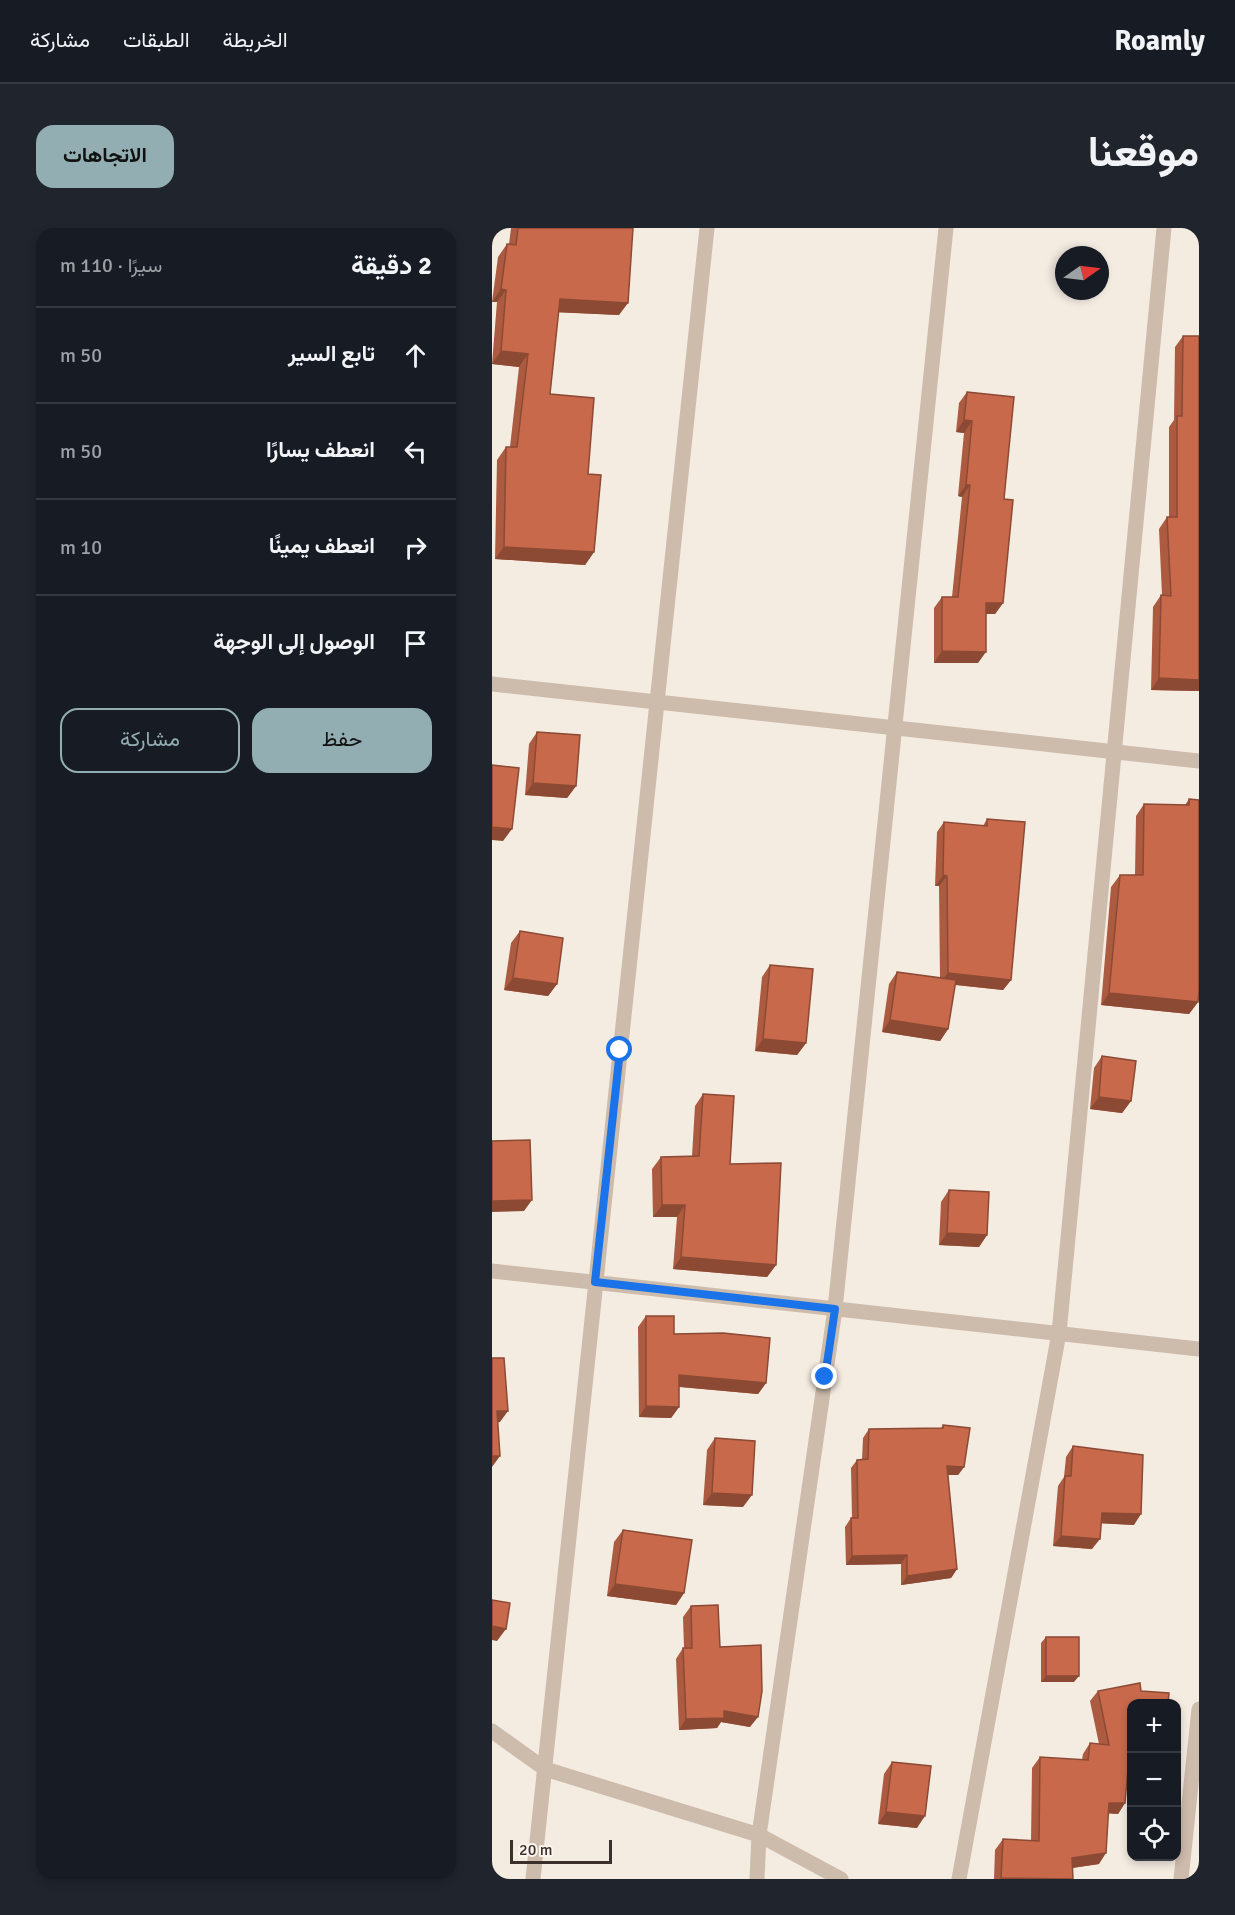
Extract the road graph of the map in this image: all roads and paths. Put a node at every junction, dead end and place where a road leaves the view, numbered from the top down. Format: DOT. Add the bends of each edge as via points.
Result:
graph roads {
  1 [pos="707,228"];
  2 [pos="946,228"];
  3 [pos="1164,228"];
  4 [pos="492,684"];
  5 [pos="657,702"];
  6 [pos="894,728"];
  7 [pos="1114,751"];
  8 [pos="1199,761"];
  9 [pos="492,1271"];
  10 [pos="595,1282"];
  11 [pos="835,1309"];
  12 [pos="1059,1333"];
  13 [pos="1199,1349"];
  14 [pos="1199,1709"];
  15 [pos="492,1731"];
  16 [pos="545,1769"];
  17 [pos="759,1835"];
  18 [pos="533,1879"];
  19 [pos="757,1879"];
  20 [pos="841,1879"];
  21 [pos="959,1879"];
  22 [pos="1181,1879"];
  1 -- 5 [label="street"];
  2 -- 6 [label="street"];
  3 -- 7 [label="street"];
  4 -- 5 [label="street"];
  5 -- 6 [label="street"];
  5 -- 10 [label="street"];
  6 -- 7 [label="street"];
  6 -- 11 [label="street"];
  7 -- 8 [label="street"];
  7 -- 12 [label="street"];
  9 -- 10 [label="street"];
  10 -- 11 [label="street"];
  10 -- 16 [label="street"];
  11 -- 12 [label="street"];
  11 -- 17 [label="street"];
  12 -- 13 [label="street"];
  12 -- 21 [label="street"];
  14 -- 22 [label="street"];
  15 -- 16 [label="street"];
  16 -- 17 [label="street"];
  16 -- 18 [label="street"];
  17 -- 19 [label="street"];
  17 -- 20 [label="street"];
}
